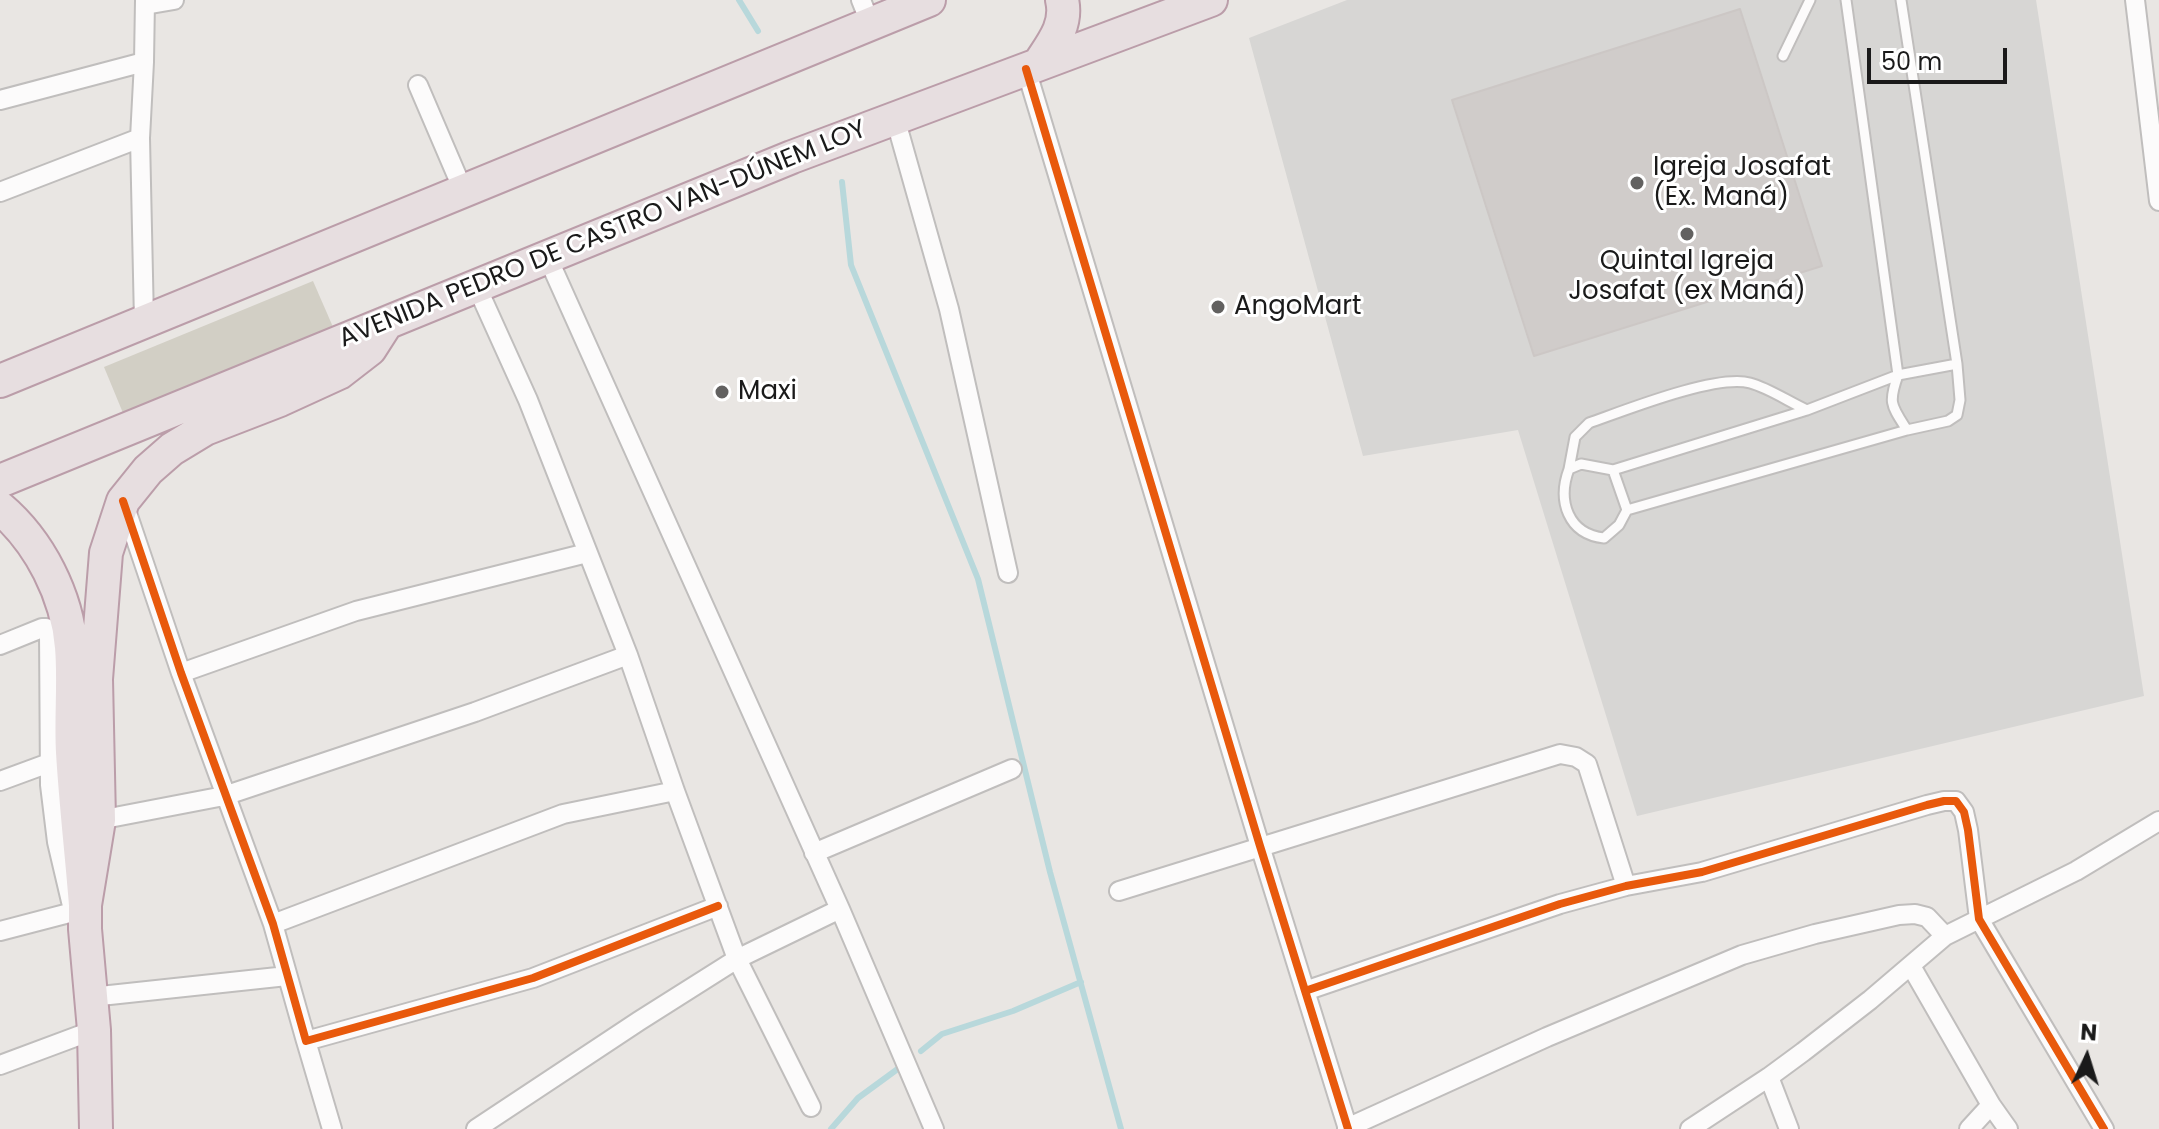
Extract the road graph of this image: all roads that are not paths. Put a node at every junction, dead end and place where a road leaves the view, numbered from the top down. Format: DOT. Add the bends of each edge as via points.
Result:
graph roads {
  1 [pos="174,0"];
  2 [pos="929,0"];
  3 [pos="1062,0"];
  4 [pos="1211,0"];
  5 [pos="1810,0"];
  6 [pos="1846,0"];
  7 [pos="1901,0"];
  8 [pos="2135,0"];
  9 [pos="145,3"];
  10 [pos="866,12"];
  11 [pos="1783,56"];
  12 [pos="144,62"];
  13 [pos="1032,66"];
  14 [pos="418,85"];
  15 [pos="0,100"];
  16 [pos="895,118"];
  17 [pos="140,138"];
  18 [pos="463,190"];
  19 [pos="0,192"];
  20 [pos="2159,201"];
  21 [pos="547,256"];
  22 [pos="476,285"];
  23 [pos="144,321"];
  24 [pos="387,322"];
  25 [pos="1957,364"];
  26 [pos="1898,375"];
  27 [pos="0,381"];
  28 [pos="1807,410"];
  29 [pos="1907,430"];
  30 [pos="1569,469"];
  31 [pos="1613,470"];
  32 [pos="0,481"];
  33 [pos="123,501"];
  34 [pos="0,508"];
  35 [pos="1627,510"];
  36 [pos="587,553"];
  37 [pos="1008,573"];
  38 [pos="0,645"];
  39 [pos="628,655"];
  40 [pos="181,673"];
  41 [pos="49,763"];
  42 [pos="1012,769"];
  43 [pos="0,781"];
  44 [pos="675,791"];
  45 [pos="224,796"];
  46 [pos="99,820"];
  47 [pos="2159,821"];
  48 [pos="1260,846"];
  49 [pos="814,853"];
  50 [pos="1626,886"];
  51 [pos="1119,891"];
  52 [pos="718,906"];
  53 [pos="840,909"];
  54 [pos="81,915"];
  55 [pos="1979,919"];
  56 [pos="273,924"];
  57 [pos="0,931"];
  58 [pos="1945,936"];
  59 [pos="737,959"];
  60 [pos="1911,966"];
  61 [pos="287,976"];
  62 [pos="1305,991"];
  63 [pos="91,997"];
  64 [pos="94,1030"];
  65 [pos="306,1041"];
  66 [pos="0,1065"];
  67 [pos="1769,1077"];
  68 [pos="1991,1105"];
  69 [pos="811,1107"];
  70 [pos="1348,1128"];
  71 [pos="96,1129"];
  72 [pos="332,1129"];
  73 [pos="476,1129"];
  74 [pos="934,1129"];
  75 [pos="1690,1129"];
  76 [pos="1789,1129"];
  77 [pos="1969,1129"];
  78 [pos="2008,1129"];
  79 [pos="2104,1129"];
  1 -- 9 [label="street"];
  2 -- 10 [label="highway"];
  3 -- 13 [label="highway" via="1061,28"];
  4 -- 13 [label="highway, AVENIDA PEDRO DE CASTRO VAN-DÚNEM LOY"];
  5 -- 11 [label="lane"];
  6 -- 26 [label="lane"];
  7 -- 25 [label="lane"];
  8 -- 20 [label="street"];
  9 -- 12 [label="street"];
  10 -- 18 [label="highway" via="795,54"];
  12 -- 15 [label="street"];
  12 -- 17 [label="street"];
  13 -- 16 [label="highway, AVENIDA PEDRO DE CASTRO VAN-DÚNEM LOY"];
  13 -- 48 [label="street"];
  14 -- 18 [label="street"];
  16 -- 21 [label="highway, AVENIDA PEDRO DE CASTRO VAN-DÚNEM LOY"];
  16 -- 37 [label="street" via="949,309"];
  17 -- 19 [label="street"];
  17 -- 23 [label="street"];
  18 -- 23 [label="highway"];
  21 -- 22 [label="highway, AVENIDA PEDRO DE CASTRO VAN-DÚNEM LOY"];
  21 -- 49 [label="street"];
  22 -- 24 [label="highway, AVENIDA PEDRO DE CASTRO VAN-DÚNEM LOY"];
  22 -- 36 [label="street" via="528,400"];
  23 -- 27 [label="highway"];
  24 -- 32 [label="highway, AVENIDA PEDRO DE CASTRO VAN-DÚNEM LOY"];
  24 -- 33 [label="highway" via="370,349 339,373 205,429 172,449"];
  25 -- 26 [label="lane"];
  25 -- 29 [label="lane" via="1957,415"];
  26 -- 28 [label="lane"];
  26 -- 29 [label="lane" via="1891,394"];
  28 -- 30 [label="lane" via="1751,383 1704,386 1589,423 1575,437"];
  28 -- 31 [label="lane"];
  29 -- 35 [label="lane"];
  30 -- 31 [label="lane" via="1581,464"];
  30 -- 35 [label="lane" via="1565,502 1573,525 1604,538"];
  31 -- 35 [label="lane"];
  33 -- 40 [label="street"];
  33 -- 46 [label="highway" via="106,553 96,679"];
  34 -- 54 [label="highway" via="34,546 69,626"];
  36 -- 39 [label="street"];
  36 -- 40 [label="street" via="356,611"];
  38 -- 41 [label="street" via="42,628 49,633"];
  39 -- 44 [label="street"];
  39 -- 45 [label="street"];
  40 -- 45 [label="street"];
  41 -- 43 [label="street"];
  41 -- 54 [label="street" via="57,842"];
  42 -- 49 [label="street"];
  44 -- 52 [label="street"];
  44 -- 56 [label="street" via="563,814"];
  45 -- 46 [label="street"];
  45 -- 56 [label="street"];
  46 -- 54 [label="highway"];
  47 -- 55 [label="street" via="2076,871"];
  48 -- 50 [label="street" via="1560,754 1587,764"];
  48 -- 51 [label="street"];
  48 -- 62 [label="street"];
  49 -- 53 [label="street"];
  50 -- 55 [label="street" via="1702,872 1956,801 1968,830"];
  50 -- 62 [label="street"];
  52 -- 59 [label="street"];
  52 -- 65 [label="street" via="533,978"];
  53 -- 59 [label="street"];
  53 -- 74 [label="street"];
  54 -- 57 [label="street"];
  54 -- 63 [label="highway"];
  55 -- 58 [label="street"];
  55 -- 79 [label="street"];
  56 -- 61 [label="street"];
  58 -- 60 [label="street"];
  58 -- 70 [label="street" via="1927,917 1899,915 1742,955"];
  59 -- 69 [label="street"];
  59 -- 73 [label="street"];
  60 -- 67 [label="street"];
  60 -- 68 [label="street"];
  61 -- 63 [label="street"];
  61 -- 65 [label="street"];
  62 -- 70 [label="street"];
  63 -- 64 [label="highway"];
  64 -- 66 [label="street"];
  64 -- 71 [label="highway"];
  65 -- 72 [label="street"];
  67 -- 75 [label="street"];
  67 -- 76 [label="street"];
  68 -- 77 [label="street"];
  68 -- 78 [label="street"];
}
